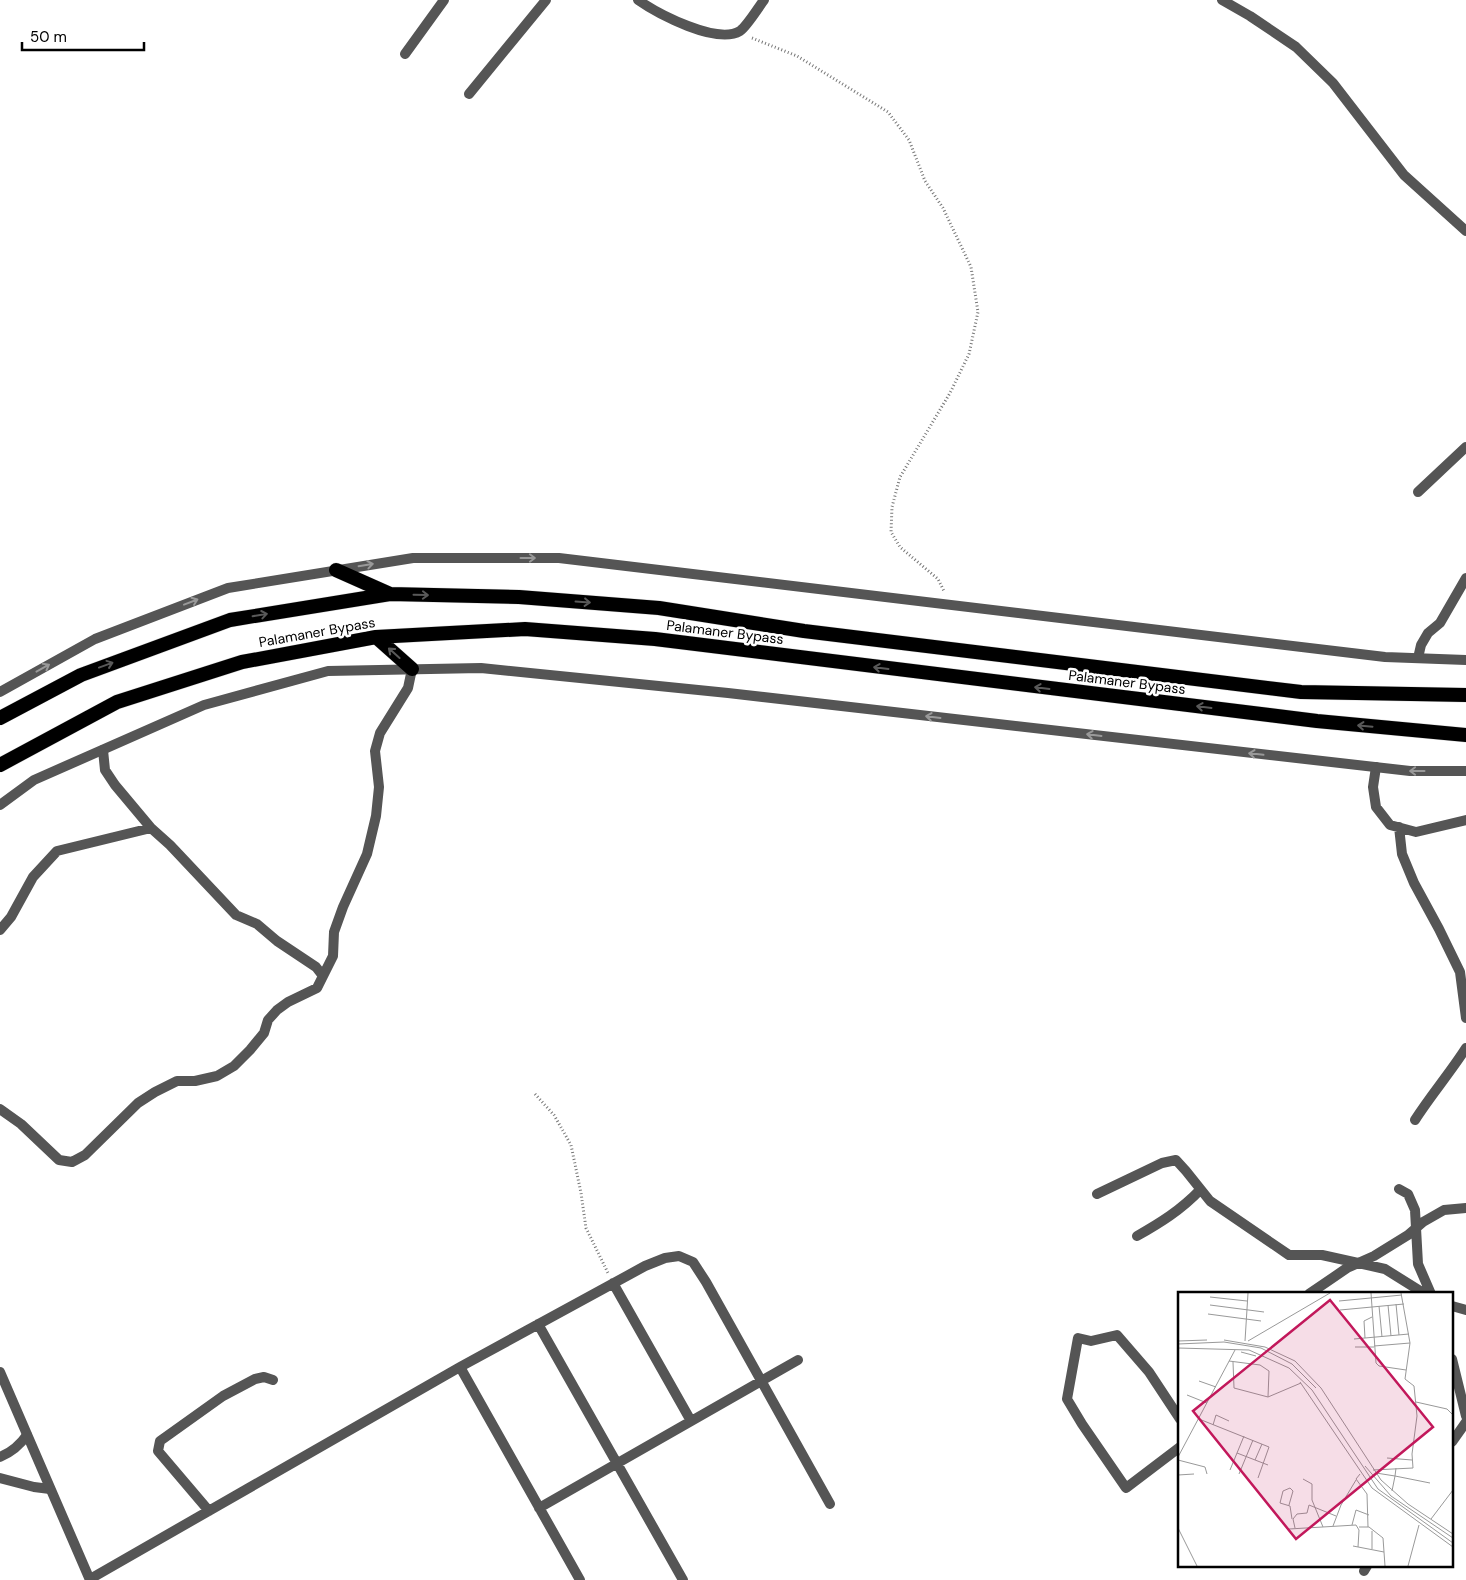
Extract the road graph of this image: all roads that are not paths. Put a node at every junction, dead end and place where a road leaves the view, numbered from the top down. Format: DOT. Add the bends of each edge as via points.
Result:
graph roads {
  1 [pos="444,0"];
  2 [pos="546,0"];
  3 [pos="638,0"];
  4 [pos="764,0"];
  5 [pos="1222,0"];
  6 [pos="405,54"];
  7 [pos="469,94"];
  8 [pos="1466,231"];
  9 [pos="1466,447"];
  10 [pos="1418,492"];
  11 [pos="336,570"];
  12 [pos="1466,578"];
  13 [pos="390,594"];
  14 [pos="376,636"];
  15 [pos="1466,652"];
  16 [pos="1418,658"];
  17 [pos="1462,660"];
  18 [pos="412,670"];
  19 [pos="0,692"];
  20 [pos="1466,695"];
  21 [pos="0,718"];
  22 [pos="1466,735"];
  23 [pos="103,750"];
  24 [pos="0,765"];
  25 [pos="1376,767"];
  26 [pos="1466,771"];
  27 [pos="0,805"];
  28 [pos="1466,820"];
  29 [pos="151,828"];
  30 [pos="1399,828"];
  31 [pos="0,930"];
  32 [pos="323,976"];
  33 [pos="1466,1018"];
  34 [pos="1466,1048"];
  35 [pos="0,1110"];
  36 [pos="1416,1120"];
  37 [pos="1398,1189"];
  38 [pos="1200,1190"];
  39 [pos="1096,1194"];
  40 [pos="1466,1208"];
  41 [pos="1416,1228"];
  42 [pos="1137,1236"];
  43 [pos="1358,1263"];
  44 [pos="613,1283"];
  45 [pos="1312,1292"];
  46 [pos="1422,1292"];
  47 [pos="1430,1292"];
  48 [pos="538,1324"];
  49 [pos="798,1360"];
  50 [pos="460,1367"];
  51 [pos="1454,1367"];
  52 [pos="0,1372"];
  53 [pos="272,1380"];
  54 [pos="761,1381"];
  55 [pos="1178,1416"];
  56 [pos="1466,1416"];
  57 [pos="691,1421"];
  58 [pos="1466,1422"];
  59 [pos="27,1435"];
  60 [pos="1454,1439"];
  61 [pos="1178,1449"];
  62 [pos="0,1457"];
  63 [pos="617,1463"];
  64 [pos="0,1478"];
  65 [pos="50,1489"];
  66 [pos="830,1504"];
  67 [pos="539,1508"];
  68 [pos="210,1510"];
  69 [pos="90,1579"];
  70 [pos="580,1580"];
  71 [pos="683,1580"];
  1 -- 6 [label="street"];
  2 -- 7 [label="street"];
  3 -- 4 [label="street" via="696,30 725,34 740,31"];
  5 -- 8 [label="street" via="1296,47 1333,83 1404,174"];
  9 -- 10 [label="street"];
  11 -- 13 [label="highway"];
  11 -- 16 [label="street, one-way" via="413,558 559,558 1385,657"];
  19 -- 11 [label="street, one-way" via="95,639 228,588"];
  12 -- 16 [label="street" via="1440,623 1421,645"];
  13 -- 20 [label="highway, Palamaner Bypass, one-way" via="519,597 659,608 804,631 1301,692"];
  21 -- 13 [label="highway, Palamaner Bypass, one-way" via="81,675 230,620"];
  18 -- 14 [label="highway, one-way"];
  22 -- 14 [label="highway, Palamaner Bypass, one-way" via="1317,721 655,639 525,629"];
  14 -- 24 [label="highway, Palamaner Bypass" via="242,662 117,702"];
  15 -- 17 [label="street"];
  16 -- 17 [label="street"];
  18 -- 23 [label="street" via="328,671 204,705"];
  25 -- 18 [label="street, one-way" via="481,668"];
  18 -- 32 [label="street" via="408,688 380,733 376,751 380,787 376,816 367,854 334,932 334,956"];
  23 -- 27 [label="street" via="34,780"];
  23 -- 29 [label="street" via="105,770"];
  26 -- 25 [label="street, one-way"];
  25 -- 30 [label="street" via="1373,787 1376,807 1390,825"];
  28 -- 30 [label="street" via="1416,832"];
  29 -- 31 [label="street" via="57,851 33,877"];
  29 -- 32 [label="street" via="236,915 257,924 316,967"];
  30 -- 33 [label="street" via="1402,854 1414,883 1460,972"];
  32 -- 35 [label="street" via="317,988 277,1010 268,1020 264,1033 234,1066 217,1076 176,1081 155,1092 138,1103 85,1155 72,1162 59,1160 21,1124"];
  34 -- 36 [label="street"];
  37 -- 41 [label="street" via="1408,1194 1415,1210"];
  38 -- 39 [label="street" via="1176,1160 1162,1163"];
  38 -- 42 [label="street" via="1172,1215"];
  38 -- 43 [label="street" via="1210,1201 1289,1255 1322,1255"];
  40 -- 41 [label="street" via="1444,1210"];
  41 -- 43 [label="street"];
  41 -- 47 [label="street" via="1418,1264"];
  43 -- 45 [label="street"];
  43 -- 46 [label="street" via="1385,1269"];
  44 -- 48 [label="street"];
  44 -- 54 [label="street" via="665,1258 679,1256 693,1262"];
  44 -- 57 [label="street"];
  48 -- 50 [label="street"];
  48 -- 63 [label="street"];
  49 -- 54 [label="street"];
  50 -- 67 [label="street"];
  50 -- 68 [label="street"];
  51 -- 56 [label="street"];
  52 -- 59 [label="street"];
  53 -- 68 [label="street" via="264,1376 223,1396 160,1441 158,1451"];
  54 -- 57 [label="street"];
  54 -- 66 [label="street"];
  55 -- 61 [label="street" via="1149,1372 1117,1335 1091,1341 1078,1338 1067,1399 1126,1488"];
  57 -- 63 [label="street"];
  58 -- 60 [label="street"];
  59 -- 62 [label="street" via="20,1445"];
  59 -- 65 [label="street"];
  63 -- 67 [label="street"];
  63 -- 71 [label="street"];
  64 -- 65 [label="street"];
  65 -- 69 [label="street"];
  67 -- 70 [label="street"];
  68 -- 69 [label="street"];
}
